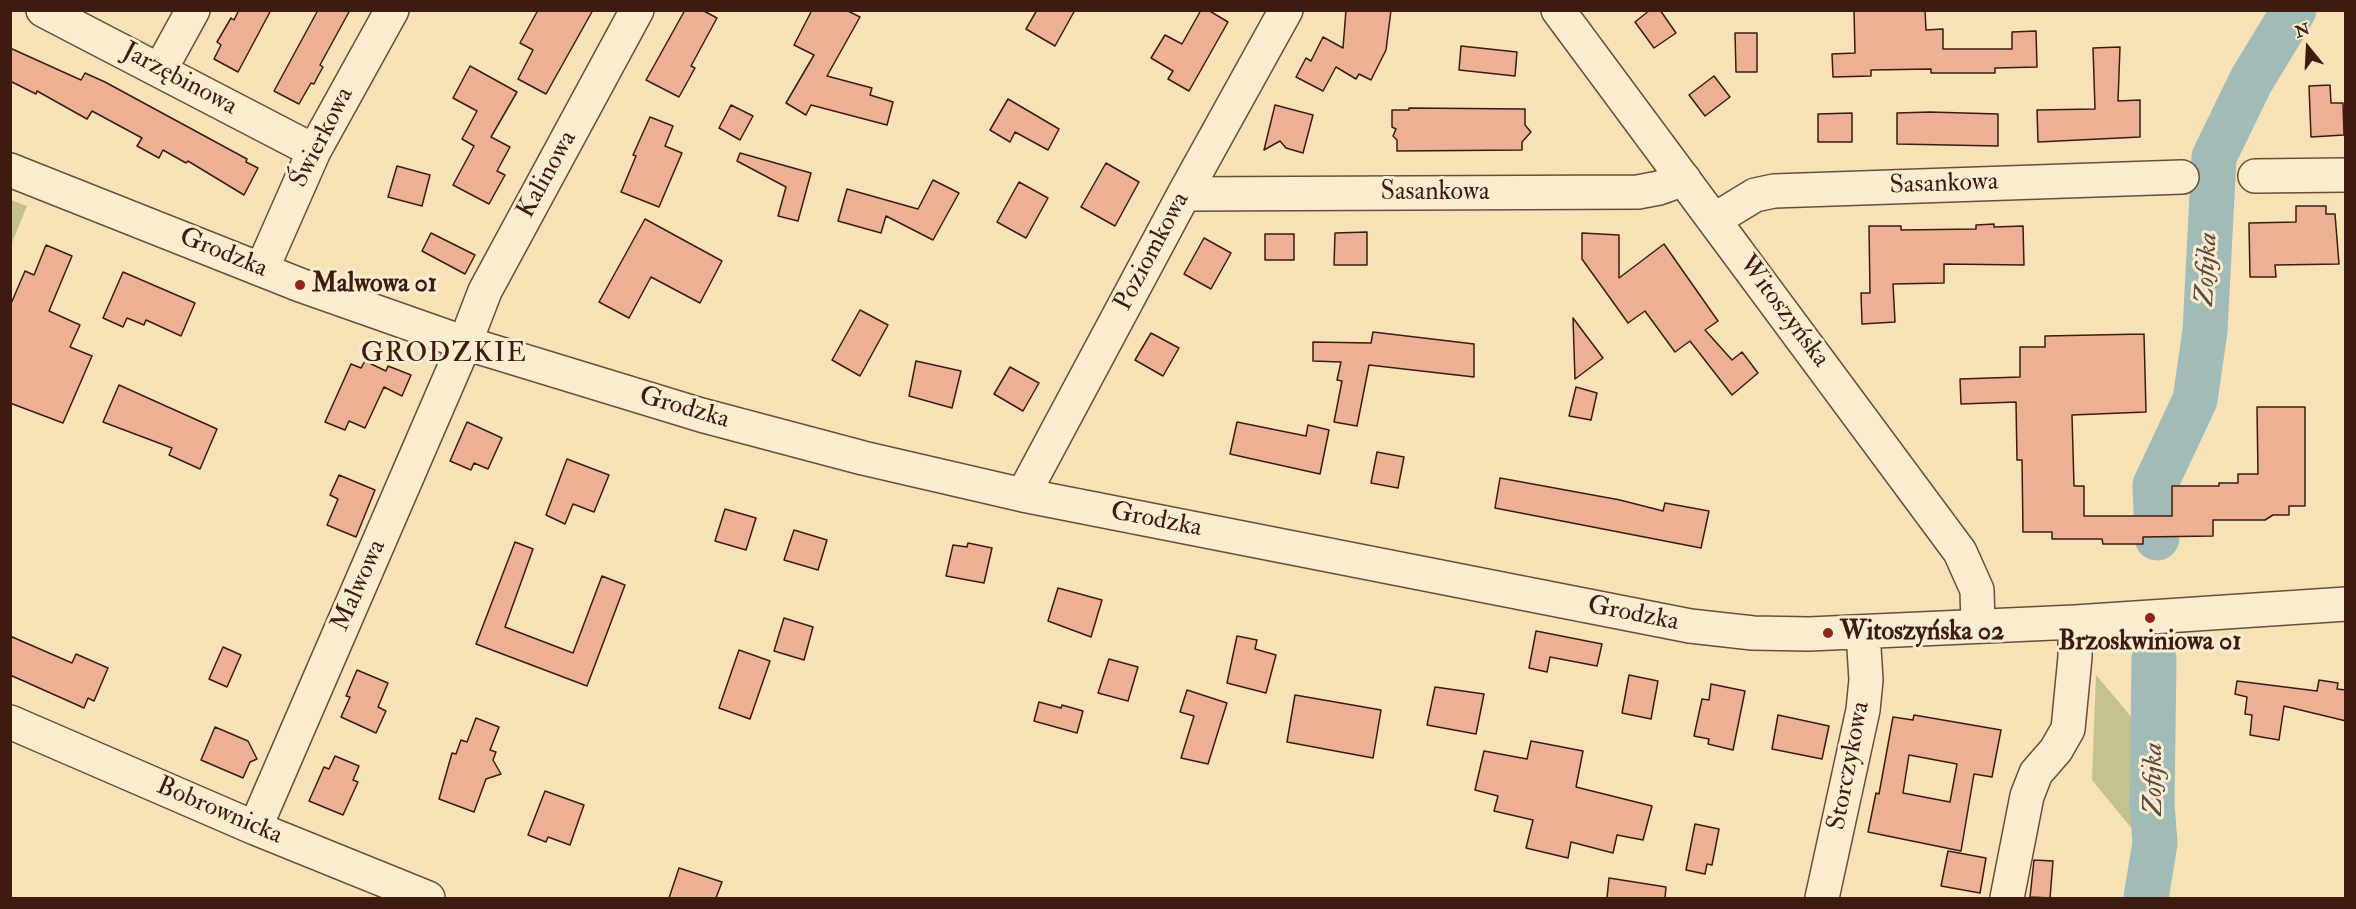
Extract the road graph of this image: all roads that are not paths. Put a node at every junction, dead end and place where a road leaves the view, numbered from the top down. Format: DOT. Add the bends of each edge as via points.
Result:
graph roads {
  1 [pos="43,10"];
  2 [pos="193,10"];
  3 [pos="392,10"];
  4 [pos="637,10"];
  5 [pos="1286,10"];
  6 [pos="1561,11"];
  7 [pos="160,70"];
  8 [pos="314,152"];
  9 [pos="10,170"];
  10 [pos="2346,175"];
  11 [pos="2255,176"];
  12 [pos="2181,177"];
  13 [pos="1684,179"];
  14 [pos="1184,194"];
  15 [pos="1714,220"];
  16 [pos="262,270"];
  17 [pos="465,343"];
  18 [pos="1023,495"];
  19 [pos="2346,604"];
  20 [pos="2075,622"];
  21 [pos="1978,626"];
  22 [pos="1863,632"];
  23 [pos="10,722"];
  24 [pos="255,828"];
  25 [pos="428,898"];
  26 [pos="1822,898"];
  27 [pos="2007,898"];
  1 -- 7 [label="street, Jarzębinowa"];
  2 -- 7 [label="street"];
  3 -- 8 [label="street, Świerkowa"];
  4 -- 17 [label="street, Kalinowa" via="485,291"];
  5 -- 14 [label="street, Poziomkowa"];
  6 -- 13 [label="street, Witoszyńska"];
  7 -- 8 [label="street, Jarzębinowa"];
  8 -- 16 [label="street, Świerkowa"];
  9 -- 16 [label="street, Grodzka"];
  10 -- 11 [label="street"];
  12 -- 15 [label="street, Sasankowa" via="1774,191 1755,195"];
  13 -- 14 [label="street, Sasankowa" via="1638,192"];
  13 -- 15 [label="street, Witoszyńska"];
  14 -- 18 [label="street, Poziomkowa"];
  15 -- 21 [label="street, Witoszyńska" via="1960,552 1977,590"];
  16 -- 17 [label="street, Grodzka"];
  17 -- 18 [label="street, Grodzka" via="700,415"];
  17 -- 24 [label="street, Malwowa"];
  18 -- 22 [label="street, Grodzka" via="1690,626 1753,633"];
  19 -- 20 [label="street, Grodzka"];
  20 -- 21 [label="street, Grodzka"];
  20 -- 27 [label="street" via="2068,729 2036,773 2027,796"];
  21 -- 22 [label="street, Grodzka"];
  22 -- 26 [label="street, Storczykowa" via="1863,710"];
  23 -- 24 [label="street, Bobrownicka"];
  24 -- 25 [label="street, Bobrownicka"];
}
